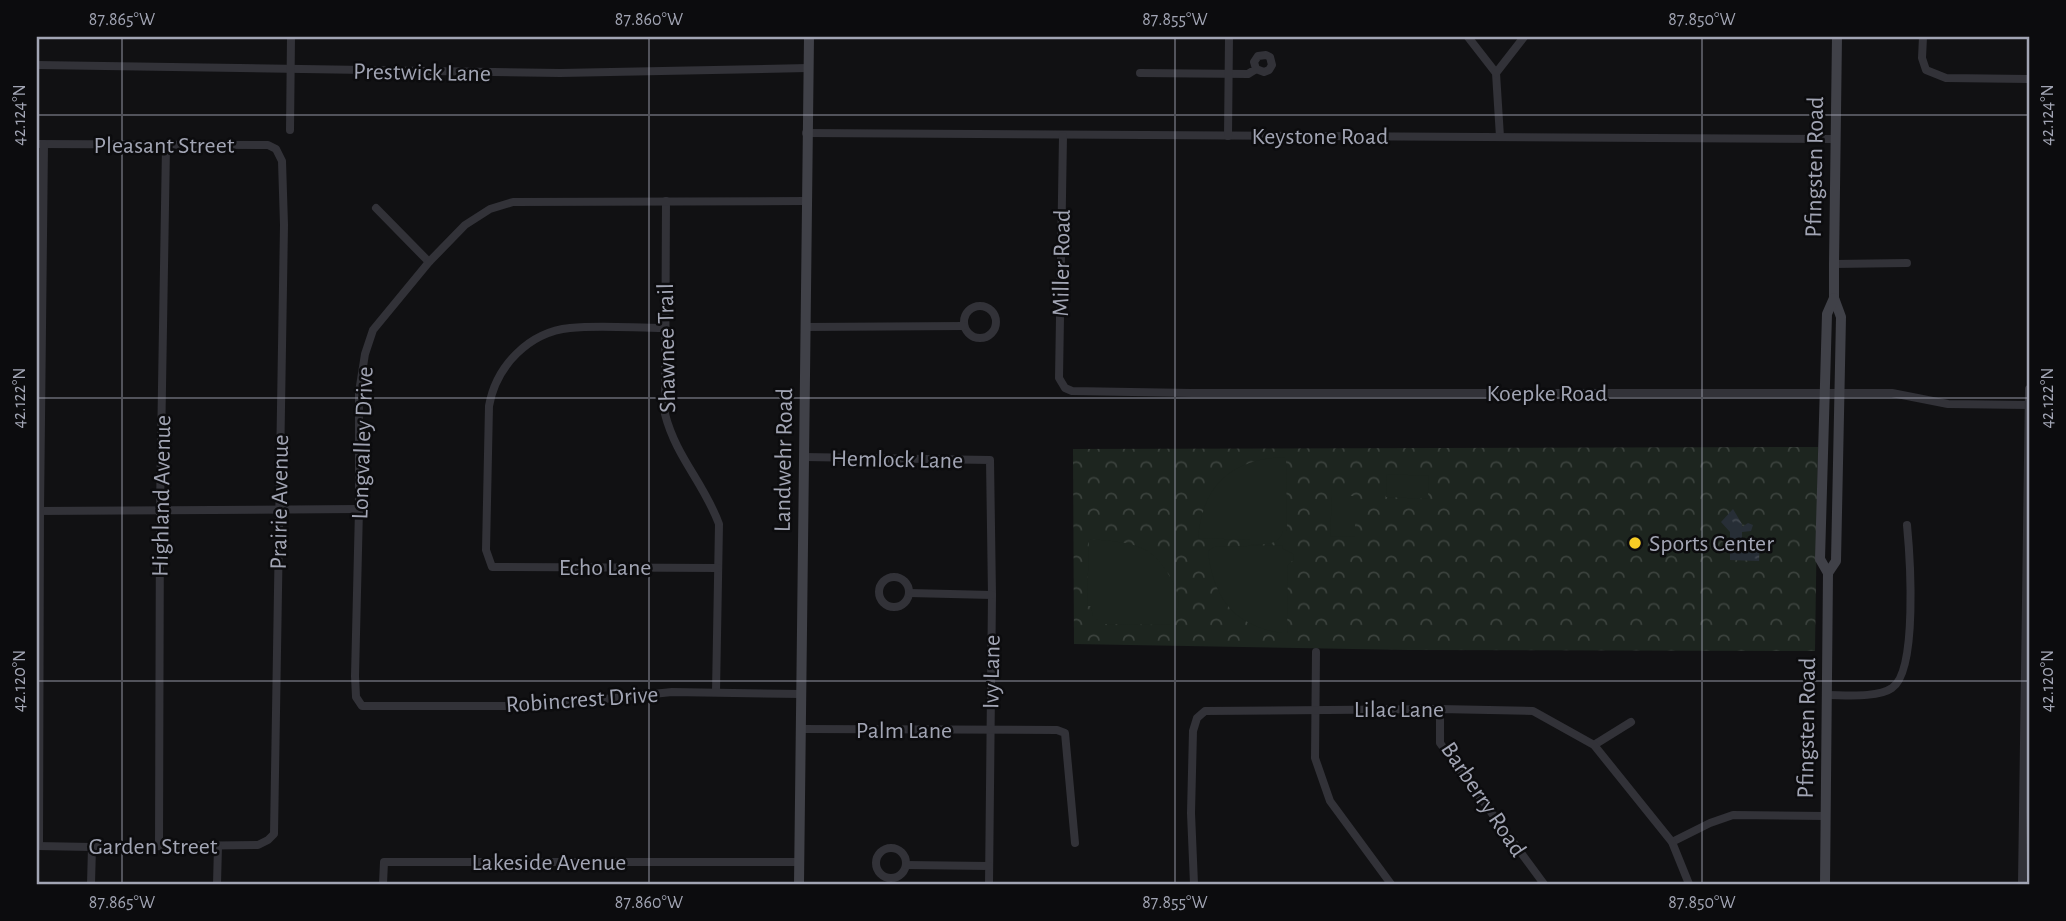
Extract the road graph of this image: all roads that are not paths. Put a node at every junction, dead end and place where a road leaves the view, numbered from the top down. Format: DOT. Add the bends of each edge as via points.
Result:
graph roads {
  1 [pos="291,37"];
  2 [pos="808,37"];
  3 [pos="1229,37"];
  4 [pos="1468,37"];
  5 [pos="1524,37"];
  6 [pos="1837,37"];
  7 [pos="1923,37"];
  8 [pos="37,65"];
  9 [pos="808,68"];
  10 [pos="291,69"];
  11 [pos="1256,69"];
  12 [pos="1140,73"];
  13 [pos="1496,73"];
  14 [pos="1228,74"];
  15 [pos="2029,79"];
  16 [pos="290,131"];
  17 [pos="806,133"];
  18 [pos="1063,136"];
  19 [pos="1228,136"];
  20 [pos="1500,137"];
  21 [pos="1835,139"];
  22 [pos="41,144"];
  23 [pos="166,146"];
  24 [pos="282,161"];
  25 [pos="666,201"];
  26 [pos="806,201"];
  27 [pos="376,208"];
  28 [pos="429,262"];
  29 [pos="1907,263"];
  30 [pos="1834,264"];
  31 [pos="1835,298"];
  32 [pos="964,326"];
  33 [pos="805,327"];
  34 [pos="664,328"];
  35 [pos="1065,388"];
  36 [pos="2029,389"];
  37 [pos="1824,393"];
  38 [pos="1840,393"];
  39 [pos="2028,405"];
  40 [pos="804,457"];
  41 [pos="990,460"];
  42 [pos="2029,460"];
  43 [pos="1824,468"];
  44 [pos="1840,468"];
  45 [pos="160,508"];
  46 [pos="279,509"];
  47 [pos="359,509"];
  48 [pos="38,511"];
  49 [pos="1907,525"];
  50 [pos="718,568"];
  51 [pos="1828,573"];
  52 [pos="909,593"];
  53 [pos="992,595"];
  54 [pos="1316,652"];
  55 [pos="716,692"];
  56 [pos="801,694"];
  57 [pos="1828,695"];
  58 [pos="362,706"];
  59 [pos="1440,709"];
  60 [pos="1315,710"];
  61 [pos="1631,722"];
  62 [pos="801,729"];
  63 [pos="990,730"];
  64 [pos="1594,745"];
  65 [pos="2026,801"];
  66 [pos="1826,816"];
  67 [pos="268,841"];
  68 [pos="1672,842"];
  69 [pos="1075,843"];
  70 [pos="159,845"];
  71 [pos="38,846"];
  72 [pos="218,846"];
  73 [pos="92,847"];
  74 [pos="799,862"];
  75 [pos="906,865"];
  76 [pos="989,866"];
  77 [pos="91,884"];
  78 [pos="217,884"];
  79 [pos="383,884"];
  80 [pos="799,884"];
  81 [pos="989,884"];
  82 [pos="1194,884"];
  83 [pos="1391,884"];
  84 [pos="1544,884"];
  85 [pos="1689,884"];
  86 [pos="1825,884"];
  87 [pos="2022,884"];
  1 -- 10 [label="street"];
  2 -- 9 [label="main road, Landwehr Road"];
  3 -- 14 [label="street"];
  4 -- 13 [label="street"];
  5 -- 13 [label="street"];
  6 -- 21 [label="main road, Pfingsten Road"];
  7 -- 15 [label="street" via="1926,69 1946,78"];
  8 -- 10 [label="street, Prestwick Lane"];
  9 -- 10 [label="street, Prestwick Lane" via="560,74"];
  9 -- 17 [label="main road, Landwehr Road"];
  10 -- 16 [label="street"];
  11 -- 14 [label="street" via="1248,74"];
  12 -- 14 [label="street"];
  13 -- 20 [label="street"];
  14 -- 19 [label="street"];
  17 -- 18 [label="street, Keystone Road"];
  17 -- 26 [label="main road, Landwehr Road"];
  18 -- 19 [label="street, Keystone Road"];
  18 -- 35 [label="street, Miller Road" via="1059,378"];
  19 -- 20 [label="street, Keystone Road"];
  20 -- 21 [label="street, Keystone Road"];
  21 -- 30 [label="main road, Pfingsten Road"];
  22 -- 23 [label="street, Pleasant Street"];
  22 -- 48 [label="street"];
  23 -- 24 [label="street, Pleasant Street" via="268,145"];
  23 -- 45 [label="street, Highland Avenue"];
  24 -- 46 [label="street, Prairie Avenue"];
  25 -- 26 [label="street, Longvalley Drive"];
  25 -- 28 [label="street, Longvalley Drive" via="526,200 499,205 465,225"];
  25 -- 34 [label="street, Shawnee Trail"];
  26 -- 33 [label="main road, Landwehr Road"];
  27 -- 28 [label="street"];
  28 -- 47 [label="street, Longvalley Drive" via="373,330 365,354 359,393"];
  29 -- 30 [label="street"];
  30 -- 31 [label="main road, Pfingsten Road"];
  31 -- 37 [label="main road, Pfingsten Road" via="1827,314"];
  31 -- 38 [label="main road, Pfingsten Road" via="1841,317"];
  32 -- 32 [label="street" via="971,336 982,338 993,332 995,319 989,310 976,307 966,313"];
  32 -- 33 [label="street"];
  33 -- 40 [label="main road, Landwehr Road"];
  34 -- 50 [label="street, Shawnee Trail" via="665,414 685,465 710,500 719,524"];
  34 -- 50 [label="street, Echo Lane" via="569,328 539,336 510,360 492,390 489,406 486,550 492,567"];
  35 -- 37 [label="street, Koepke Road" via="1191,393"];
  36 -- 39 [label="street"];
  37 -- 38 [label="street, Koepke Road"];
  37 -- 43 [label="main road, Pfingsten Road"];
  38 -- 39 [label="street, Koepke Road" via="1892,393 1948,404"];
  38 -- 44 [label="main road, Pfingsten Road"];
  39 -- 42 [label="street"];
  40 -- 41 [label="street, Hemlock Lane"];
  40 -- 56 [label="main road, Landwehr Road"];
  41 -- 53 [label="street, Ivy Lane"];
  42 -- 65 [label="street"];
  43 -- 44 [label="main road"];
  43 -- 51 [label="main road, Pfingsten Road" via="1821,559"];
  44 -- 51 [label="main road, Pfingsten Road" via="1836,561"];
  45 -- 46 [label="street"];
  45 -- 48 [label="street"];
  45 -- 70 [label="street, Highland Avenue"];
  46 -- 47 [label="street"];
  46 -- 67 [label="street, Prairie Avenue" via="274,834"];
  47 -- 58 [label="street, Longvalley Drive" via="355,676 356,697"];
  48 -- 71 [label="street"];
  49 -- 57 [label="street" via="1909,653 1904,673 1892,688 1866,695"];
  50 -- 55 [label="street, Shawnee Trail"];
  51 -- 57 [label="main road, Pfingsten Road"];
  52 -- 53 [label="street"];
  53 -- 63 [label="street, Ivy Lane"];
  54 -- 60 [label="street"];
  55 -- 56 [label="street, Robincrest Drive"];
  55 -- 58 [label="street, Robincrest Drive" via="507,706"];
  56 -- 62 [label="main road, Landwehr Road"];
  57 -- 66 [label="main road, Pfingsten Road"];
  59 -- 60 [label="street, Lilac Lane"];
  59 -- 64 [label="street, Lilac Lane" via="1533,711"];
  59 -- 84 [label="street, Barberry Road" via="1440,743"];
  60 -- 82 [label="street, Lilac Lane" via="1220,709 1205,711 1197,718 1191,813"];
  60 -- 83 [label="street" via="1315,758 1330,801"];
  61 -- 64 [label="street"];
  62 -- 63 [label="street, Palm Lane"];
  62 -- 74 [label="main road, Landwehr Road"];
  63 -- 69 [label="street, Palm Lane" via="1065,733"];
  63 -- 76 [label="street, Ivy Lane"];
  64 -- 68 [label="street"];
  65 -- 87 [label="street"];
  66 -- 68 [label="street" via="1733,815"];
  66 -- 86 [label="main road, Pfingsten Road"];
  67 -- 72 [label="street, Garden Street"];
  68 -- 85 [label="street"];
  70 -- 72 [label="street, Garden Street"];
  70 -- 73 [label="street, Garden Street"];
  71 -- 73 [label="street, Garden Street"];
  72 -- 78 [label="street"];
  73 -- 77 [label="street"];
  74 -- 79 [label="street, Lakeside Avenue" via="384,862"];
  74 -- 80 [label="main road, Landwehr Road"];
  75 -- 76 [label="street"];
  76 -- 81 [label="street, Ivy Lane"];
}
